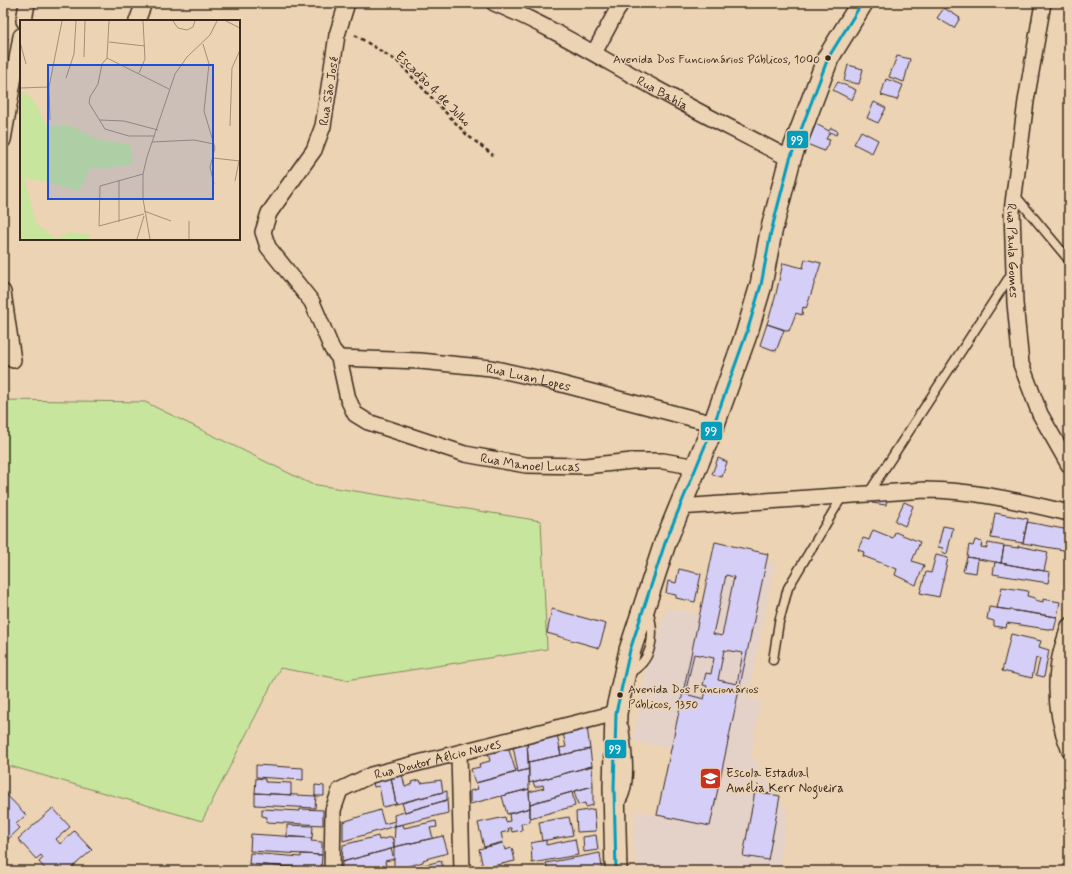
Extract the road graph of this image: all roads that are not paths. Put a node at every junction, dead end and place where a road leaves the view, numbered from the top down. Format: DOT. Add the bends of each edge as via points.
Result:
graph roads {
  1 [pos="27,3"];
  2 [pos="144,3"];
  3 [pos="347,3"];
  4 [pos="494,3"];
  5 [pos="621,3"];
  6 [pos="862,3"];
  7 [pos="1044,3"];
  8 [pos="24,20"];
  9 [pos="138,20"];
  10 [pos="20,42"];
  11 [pos="594,53"];
  12 [pos="3,140"];
  13 [pos="790,159"];
  14 [pos="1014,194"];
  15 [pos="1069,260"];
  16 [pos="1014,271"];
  17 [pos="3,292"];
  18 [pos="339,358"];
  19 [pos="13,360"];
  20 [pos="368,422"];
  21 [pos="714,424"];
  22 [pos="1069,465"];
  23 [pos="697,467"];
  24 [pos="868,494"];
  25 [pos="842,495"];
  26 [pos="678,507"];
  27 [pos="1069,513"];
  28 [pos="1069,626"];
  29 [pos="773,660"];
  30 [pos="616,713"];
  31 [pos="1069,749"];
  32 [pos="459,754"];
  33 [pos="332,871"];
  34 [pos="462,871"];
  35 [pos="616,871"];
  1 -- 8 [label="street"];
  2 -- 9 [label="street"];
  3 -- 18 [label="street, Rua São José" via="340,25 323,126 314,150 269,213 262,232 268,247 312,302 332,349"];
  4 -- 11 [label="street, Rua Bahía"];
  5 -- 11 [label="street"];
  6 -- 13 [label="street" via="828,58"];
  7 -- 14 [label="street, Rua Paula Gomes" via="1026,101"];
  10 -- 12 [label="street"];
  11 -- 13 [label="street, Rua Bahía"];
  13 -- 21 [label="street" via="771,232 761,285"];
  14 -- 15 [label="lane"];
  14 -- 16 [label="street, Rua Paula Gomes"];
  16 -- 22 [label="street, Rua Paula Gomes" via="1021,364 1040,414"];
  16 -- 24 [label="lane"];
  17 -- 19 [label="street"];
  18 -- 20 [label="street, Rua São José" via="348,399 355,414"];
  18 -- 21 [label="street, Rua Luan Lopes" via="420,361 492,368"];
  20 -- 23 [label="street, Rua Manoel Lucas" via="465,454 526,465 585,466 663,461"];
  21 -- 23 [label="street"];
  23 -- 26 [label="street"];
  24 -- 25 [label="street"];
  24 -- 27 [label="street" via="953,490 981,493"];
  25 -- 26 [label="street"];
  25 -- 29 [label="lane" via="788,588"];
  26 -- 30 [label="street" via="645,600"];
  28 -- 31 [label="street" via="1058,668 1058,702 1063,734"];
  30 -- 32 [label="street, Rua Doutor Aélcio Neves"];
  30 -- 35 [label="street"];
  32 -- 33 [label="street, Rua Doutor Aélcio Neves" via="371,775 340,790 333,810"];
  32 -- 34 [label="street"];
}
